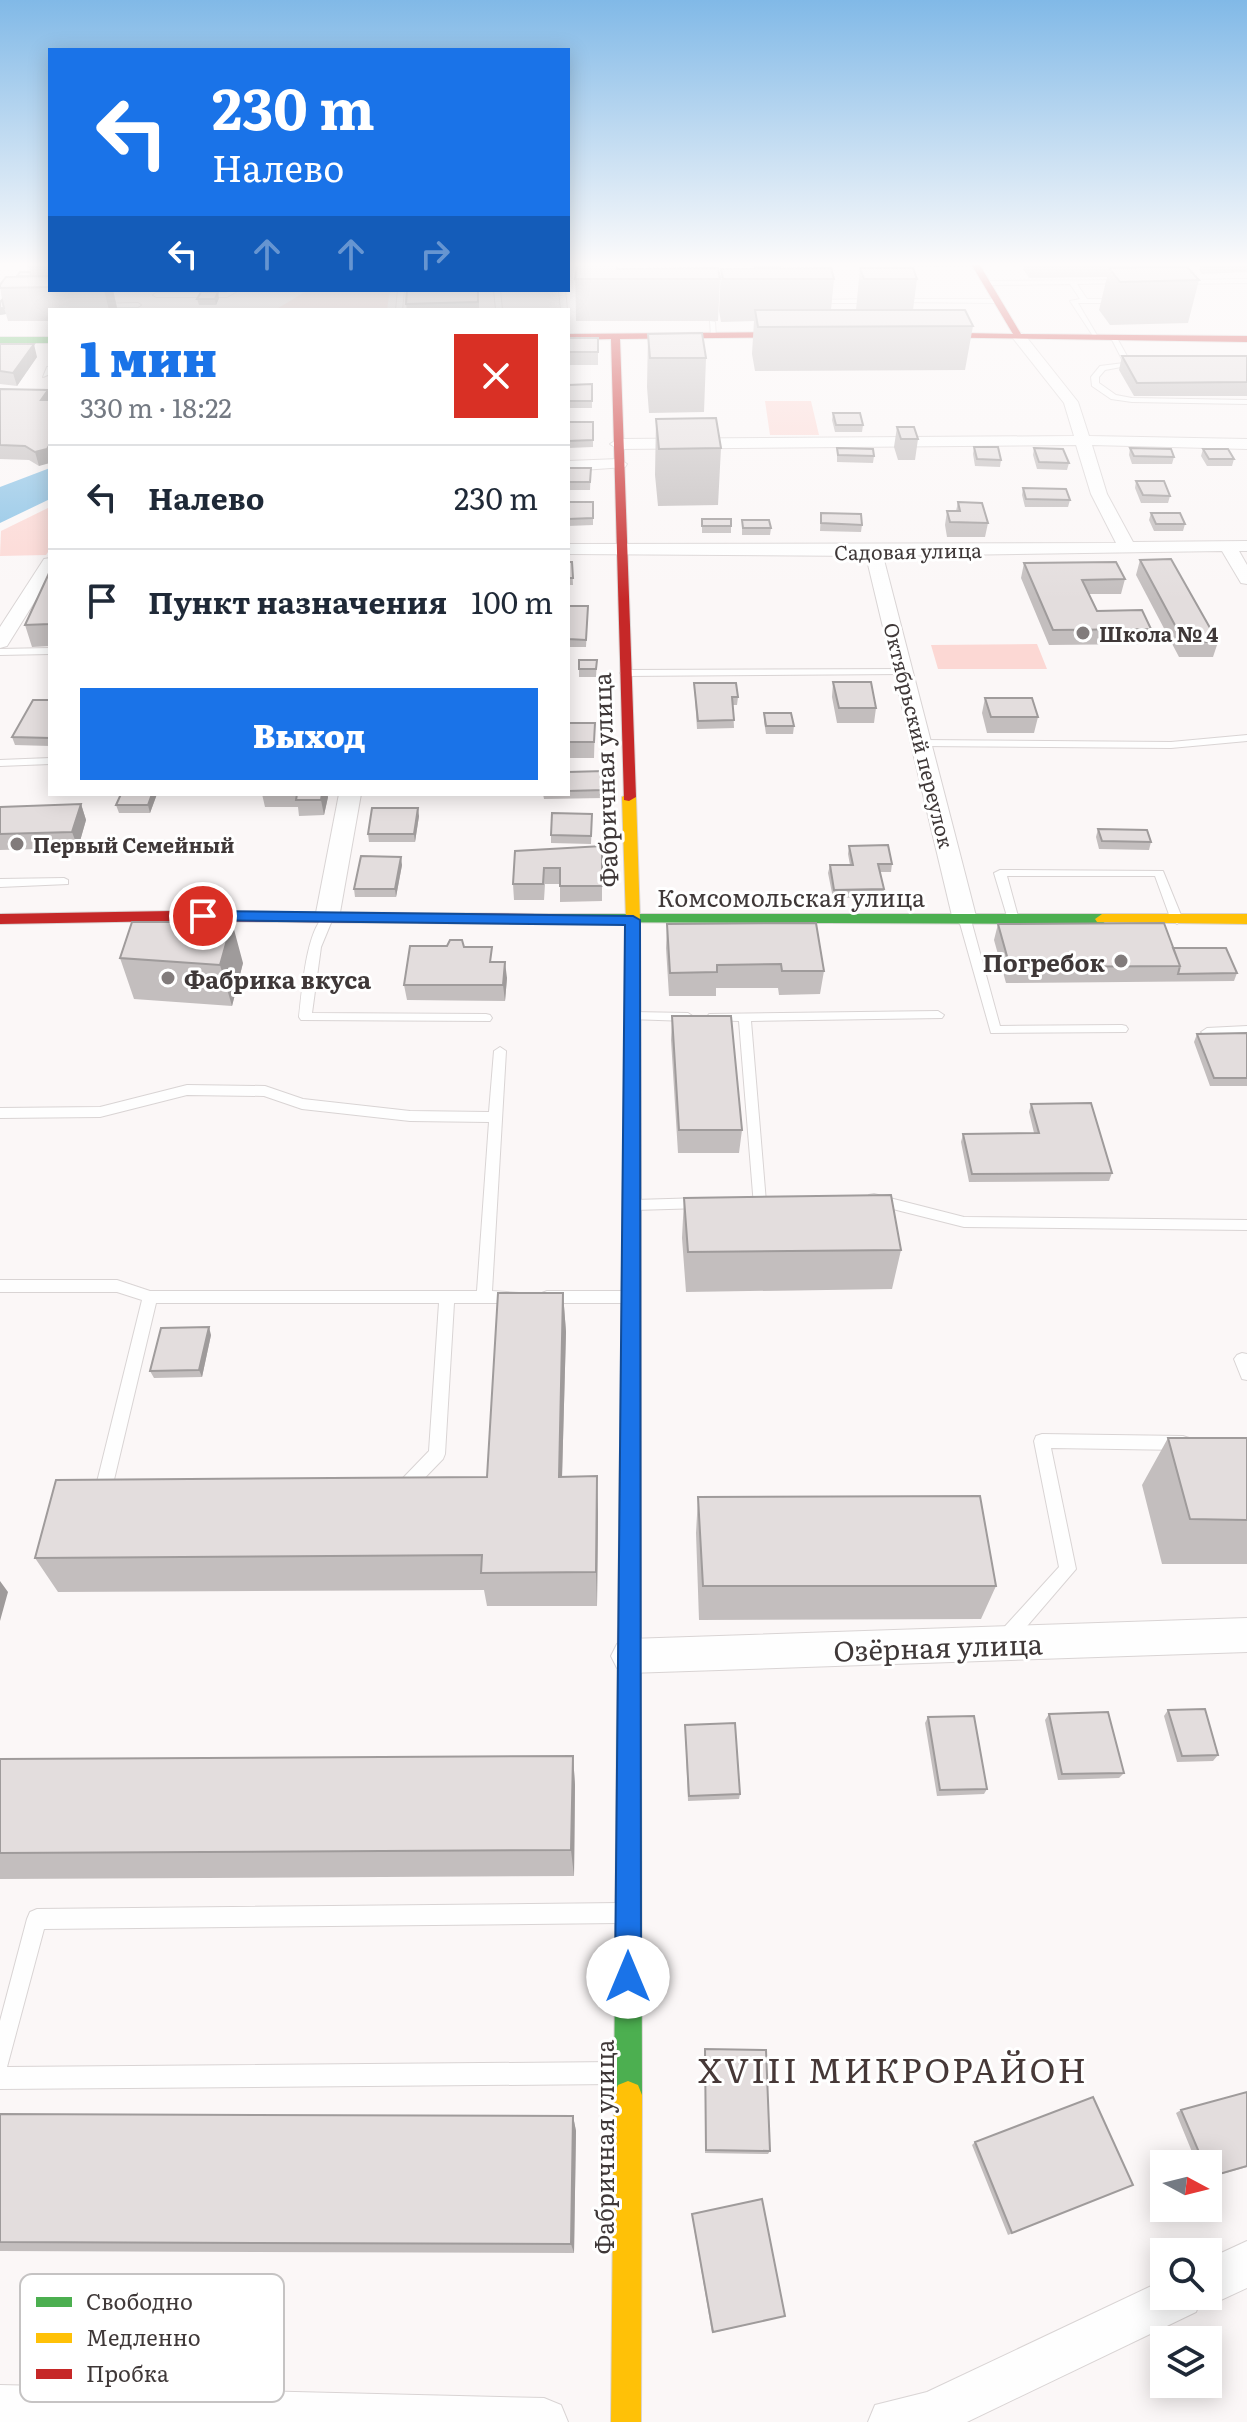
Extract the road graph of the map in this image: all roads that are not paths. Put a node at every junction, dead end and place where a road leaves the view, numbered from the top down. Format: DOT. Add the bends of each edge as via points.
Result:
graph roads {
  1 [pos="616,375"];
  2 [pos="1049,375"];
  3 [pos="1097,375"];
  4 [pos="1247,402"];
  5 [pos="1082,441"];
  6 [pos="618,444"];
  7 [pos="1247,444"];
  8 [pos="619,464"];
  9 [pos="570,466"];
  10 [pos="1227,546"];
  11 [pos="1247,546"];
  12 [pos="1127,547"];
  13 [pos="621,548"];
  14 [pos="570,549"];
  15 [pos="873,551"];
  16 [pos="48,566"];
  17 [pos="1247,579"];
  18 [pos="0,642"];
  19 [pos="48,651"];
  20 [pos="0,652"];
  21 [pos="904,671"];
  22 [pos="625,673"];
  23 [pos="1247,738"];
  24 [pos="922,743"];
  25 [pos="48,761"];
  26 [pos="0,763"];
  27 [pos="350,796"];
  28 [pos="64,882"];
  29 [pos="0,883"];
  30 [pos="327,918"];
  31 [pos="0,919"];
  32 [pos="1247,919"];
  33 [pos="633,920"];
  34 [pos="965,920"];
  35 [pos="1013,920"];
  36 [pos="1177,920"];
  37 [pos="938,1015"];
  38 [pos="632,1016"];
  39 [pos="486,1018"];
  40 [pos="745,1018"];
  41 [pos="1122,1029"];
  42 [pos="1247,1030"];
  43 [pos="1207,1032"];
  44 [pos="500,1051"];
  45 [pos="0,1113"];
  46 [pos="496,1117"];
  47 [pos="854,1198"];
  48 [pos="775,1201"];
  49 [pos="743,1202"];
  50 [pos="759,1202"];
  51 [pos="711,1203"];
  52 [pos="631,1205"];
  53 [pos="1247,1225"];
  54 [pos="0,1286"];
  55 [pos="150,1297"];
  56 [pos="631,1297"];
  57 [pos="447,1298"];
  58 [pos="484,1298"];
  59 [pos="1200,1444"];
  60 [pos="374,1487"];
  61 [pos="135,1489"];
  62 [pos="1247,1635"];
  63 [pos="1001,1643"];
  64 [pos="629,1656"];
  65 [pos="628,1913"];
  66 [pos="0,2060"];
  67 [pos="627,2073"];
  68 [pos="0,2078"];
  69 [pos="1247,2264"];
  70 [pos="1222,2276"];
  71 [pos="1151,2310"];
  72 [pos="0,2409"];
  73 [pos="920,2420"];
  74 [pos="544,2422"];
  75 [pos="626,2422"];
  1 -- 6 [label="street, Фабричная улица"];
  2 -- 5 [label="street" via="1071,402"];
  3 -- 4 [label="lane" via="1095,384 1114,397"];
  5 -- 6 [label="street"];
  5 -- 7 [label="street"];
  5 -- 12 [label="street" via="1099,494"];
  6 -- 8 [label="street, Фабричная улица"];
  8 -- 9 [label="street"];
  8 -- 13 [label="street, Фабричная улица"];
  10 -- 11 [label="street, Садовая улица"];
  10 -- 12 [label="street, Садовая улица"];
  10 -- 17 [label="street"];
  12 -- 15 [label="street, Садовая улица"];
  13 -- 14 [label="street, Садовая улица"];
  13 -- 15 [label="street, Садовая улица"];
  13 -- 22 [label="street, Фабричная улица"];
  15 -- 21 [label="street, Октябрьский переулок"];
  16 -- 18 [label="street"];
  19 -- 20 [label="lane"];
  21 -- 22 [label="lane"];
  21 -- 24 [label="street, Октябрьский переулок"];
  22 -- 33 [label="street, Фабричная улица"];
  23 -- 24 [label="lane" via="1171,745"];
  24 -- 34 [label="street, Октябрьский переулок"];
  25 -- 26 [label="lane"];
  27 -- 30 [label="street"];
  28 -- 29 [label="lane"];
  30 -- 31 [label="street, Комсомольская улица"];
  30 -- 33 [label="street, Комсомольская улица"];
  30 -- 39 [label="lane" via="315,947 305,1017"];
  32 -- 36 [label="street, Комсомольская улица"];
  33 -- 34 [label="street, Комсомольская улица"];
  33 -- 38 [label="street, Фабричная улица"];
  34 -- 35 [label="street, Комсомольская улица"];
  34 -- 41 [label="lane" via="995,1030"];
  35 -- 36 [label="street, Комсомольская улица"];
  35 -- 36 [label="lane" via="1000,873 1159,873"];
  37 -- 40 [label="lane"];
  38 -- 40 [label="lane"];
  38 -- 52 [label="street, Фабричная улица"];
  40 -- 50 [label="lane"];
  42 -- 43 [label="lane"];
  44 -- 46 [label="lane"];
  45 -- 46 [label="lane" via="100,1112 187,1090 265,1091 302,1104 410,1116"];
  46 -- 58 [label="lane"];
  47 -- 53 [label="lane" via="964,1222"];
  48 -- 50 [label="lane"];
  49 -- 50 [label="lane"];
  51 -- 52 [label="lane"];
  52 -- 56 [label="street, Фабричная улица"];
  54 -- 55 [label="lane" via="117,1286"];
  55 -- 57 [label="lane"];
  55 -- 61 [label="lane" via="103,1490"];
  56 -- 58 [label="lane"];
  56 -- 64 [label="street, Фабричная улица"];
  57 -- 58 [label="lane"];
  57 -- 60 [label="lane" via="437,1454 406,1486"];
  59 -- 63 [label="lane" via="1042,1441 1068,1569"];
  62 -- 63 [label="street, Озёрная улица"];
  63 -- 64 [label="street, Озёрная улица"];
  64 -- 65 [label="street, Фабричная улица"];
  65 -- 66 [label="lane" via="37,1919"];
  65 -- 67 [label="street, Фабричная улица"];
  67 -- 68 [label="lane"];
  67 -- 75 [label="street, Фабричная улица"];
  69 -- 70 [label="street"];
  71 -- 73 [label="street"];
  72 -- 74 [label="street"];
}
